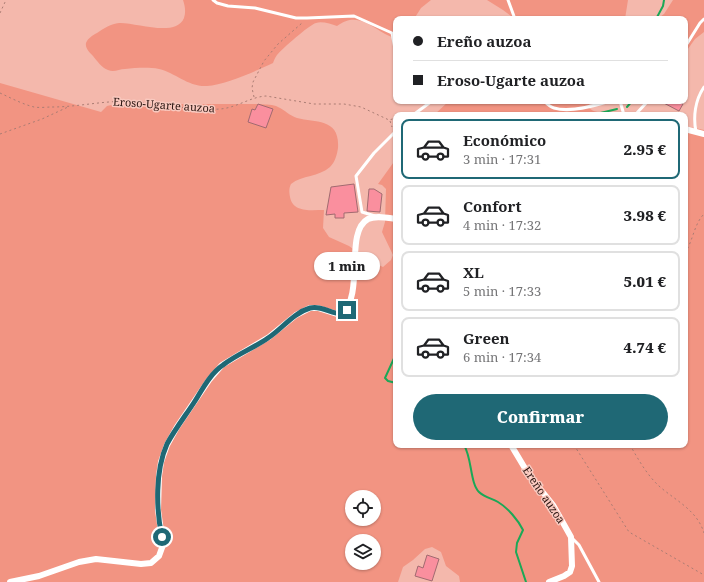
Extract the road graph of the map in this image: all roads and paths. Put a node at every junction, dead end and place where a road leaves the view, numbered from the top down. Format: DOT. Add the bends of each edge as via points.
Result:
graph roads {
  1 [pos="6,0"];
  2 [pos="213,0"];
  3 [pos="508,0"];
  4 [pos="0,13"];
  5 [pos="514,16"];
  6 [pos="304,18"];
  7 [pos="704,18"];
  8 [pos="393,38"];
  9 [pos="688,41"];
  10 [pos="704,87"];
  11 [pos="0,93"];
  12 [pos="254,98"];
  13 [pos="428,104"];
  14 [pos="548,104"];
  15 [pos="600,104"];
  16 [pos="645,104"];
  17 [pos="70,107"];
  18 [pos="417,112"];
  19 [pos="637,112"];
  20 [pos="393,119"];
  21 [pos="390,120"];
  22 [pos="393,128"];
  23 [pos="688,130"];
  24 [pos="696,132"];
  25 [pos="0,134"];
  26 [pos="704,134"];
  27 [pos="393,135"];
  28 [pos="704,214"];
  29 [pos="378,217"];
  30 [pos="393,219"];
  31 [pos="688,248"];
  32 [pos="513,448"];
  33 [pos="576,448"];
  34 [pos="632,448"];
  35 [pos="704,532"];
  36 [pos="571,537"];
  37 [pos="704,576"];
  38 [pos="10,582"];
  39 [pos="549,582"];
  40 [pos="600,582"];
  1 -- 4 [label="path"];
  2 -- 6 [label="lane" via="228,6 254,8"];
  3 -- 5 [label="lane"];
  6 -- 8 [label="lane" via="354,16 392,33"];
  6 -- 12 [label="path" via="264,61 253,82"];
  7 -- 9 [label="lane"];
  10 -- 24 [label="lane" via="699,95 694,121"];
  11 -- 17 [label="path, Eroso-Ugarte auzoa" via="35,107"];
  12 -- 17 [label="path, Eroso-Ugarte auzoa" via="219,109 111,101"];
  12 -- 21 [label="path, Eroso-Ugarte auzoa" via="266,96 314,104 351,105"];
  13 -- 18 [label="lane"];
  14 -- 15 [label="lane" via="556,109"];
  16 -- 19 [label="lane"];
  17 -- 25 [label="path"];
  20 -- 21 [label="path"];
  21 -- 22 [label="path"];
  23 -- 24 [label="street"];
  24 -- 26 [label="street"];
  27 -- 29 [label="lane" via="374,153 356,176 362,212"];
  28 -- 31 [label="path"];
  29 -- 30 [label="street"];
  29 -- 38 [label="street" via="368,218 356,237 354,278 347,310 337,314 310,308 296,315 269,337 222,365 177,427 167,445 159,476 158,510 163,545 159,556 151,563 141,564 96,559"];
  32 -- 36 [label="street, Ereño auzoa" via="529,475 553,505"];
  33 -- 37 [label="path" via="629,532"];
  34 -- 35 [label="path" via="658,485 696,516"];
  36 -- 39 [label="street, Ereño auzoa" via="570,572"];
  36 -- 40 [label="lane" via="579,545"];
}
